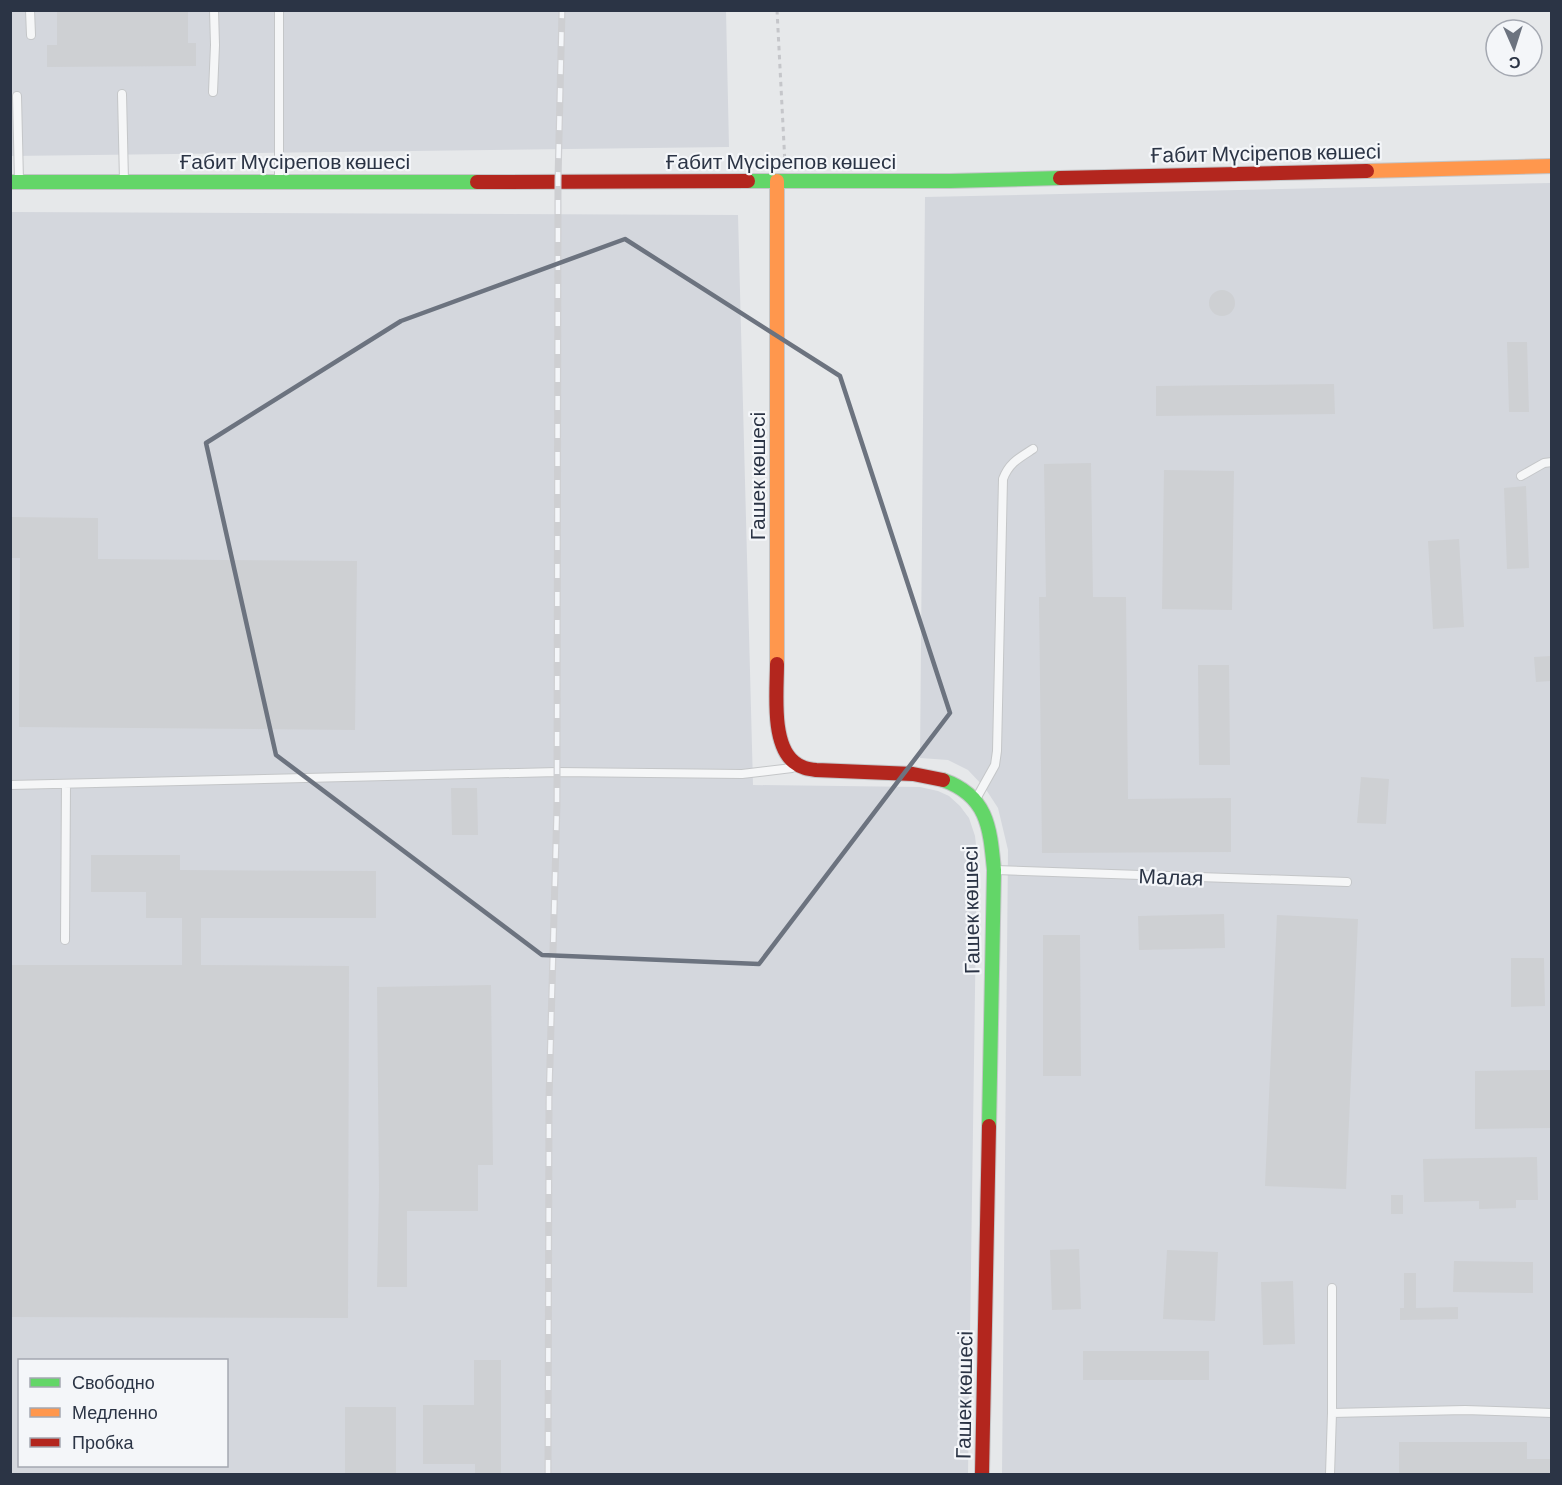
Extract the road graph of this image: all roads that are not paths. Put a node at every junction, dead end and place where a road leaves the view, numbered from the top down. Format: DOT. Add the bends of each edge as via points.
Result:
graph roads {
  1 [pos="30,10"];
  2 [pos="214,10"];
  3 [pos="279,10"];
  4 [pos="31,35"];
  5 [pos="213,92"];
  6 [pos="122,94"];
  7 [pos="17,96"];
  8 [pos="1551,166"];
  9 [pos="781,181"];
  10 [pos="15,182"];
  11 [pos="124,182"];
  12 [pos="279,182"];
  13 [pos="1033,449"];
  14 [pos="1551,462"];
  15 [pos="1521,476"];
  16 [pos="800,767"];
  17 [pos="66,784"];
  18 [pos="10,785"];
  19 [pos="976,801"];
  20 [pos="994,870"];
  21 [pos="1347,882"];
  22 [pos="65,940"];
  23 [pos="1332,1288"];
  24 [pos="1332,1413"];
  25 [pos="1551,1413"];
  26 [pos="982,1474"];
  27 [pos="1330,1474"];
  1 -- 4 [label="lane"];
  2 -- 5 [label="lane"];
  3 -- 12 [label="lane"];
  6 -- 11 [label="lane"];
  7 -- 10 [label="lane"];
  8 -- 9 [label="main road, Ғабит Мүсірепов көшесі" via="950,181"];
  9 -- 12 [label="main road, Ғабит Мүсірепов көшесі"];
  9 -- 16 [label="main road, Гашек көшесі" via="777,721 781,742"];
  10 -- 11 [label="main road, Ғабит Мүсірепов көшесі"];
  11 -- 12 [label="main road, Ғабит Мүсірепов көшесі"];
  13 -- 19 [label="lane" via="1017,459 1003,478 997,751 995,765"];
  14 -- 15 [label="lane"];
  16 -- 17 [label="lane" via="742,774 557,772"];
  16 -- 19 [label="main road, Гашек көшесі" via="923,774 958,786"];
  17 -- 18 [label="lane"];
  17 -- 22 [label="lane"];
  19 -- 20 [label="main road, Гашек көшесі" via="992,843"];
  20 -- 21 [label="lane, Малая"];
  20 -- 26 [label="main road, Гашек көшесі"];
  23 -- 24 [label="lane"];
  24 -- 25 [label="lane"];
  24 -- 27 [label="lane"];
}
